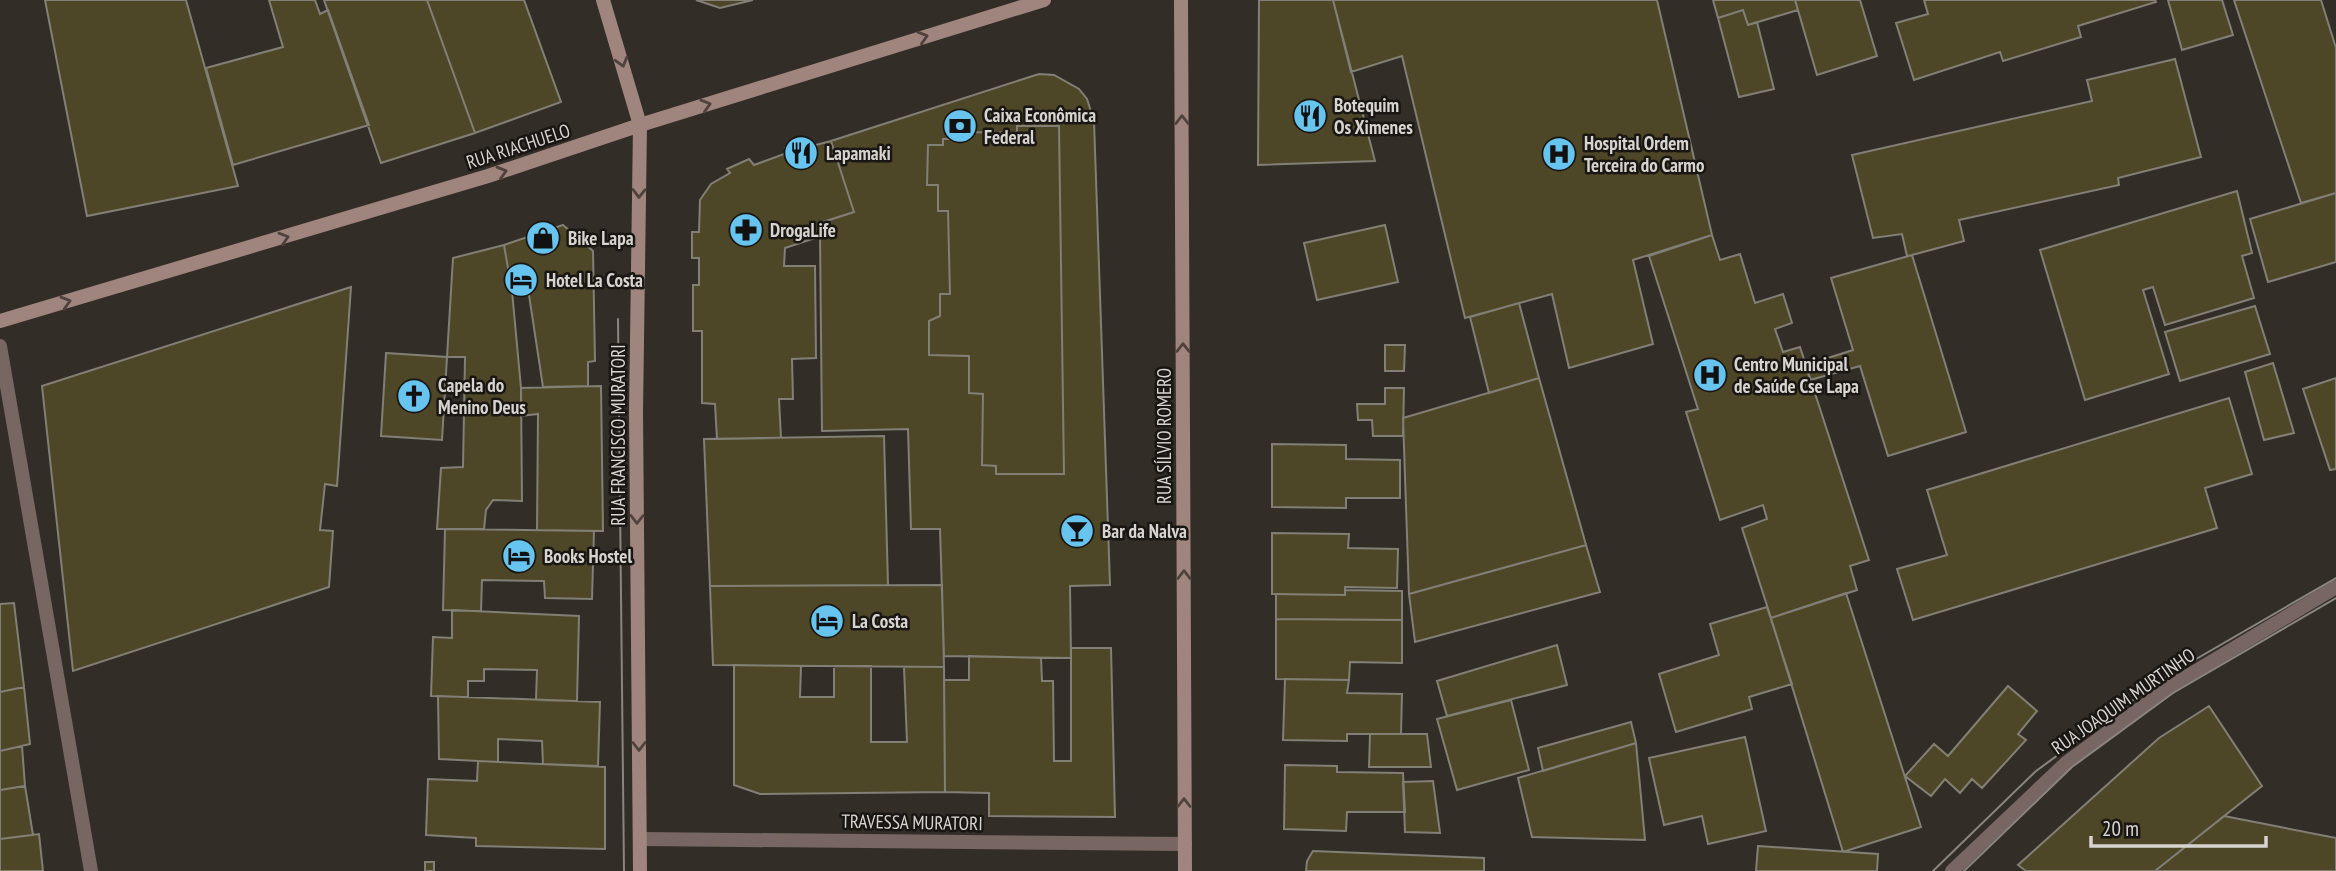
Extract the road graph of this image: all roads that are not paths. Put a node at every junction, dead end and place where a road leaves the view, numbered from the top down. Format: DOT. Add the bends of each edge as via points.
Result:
graph roads {
  1 [pos="603,0"];
  2 [pos="1044,0"];
  3 [pos="1181,0"];
  4 [pos="640,125"];
  5 [pos="0,321"];
  6 [pos="0,346"];
  7 [pos="2336,587"];
  8 [pos="640,839"];
  9 [pos="1185,844"];
  10 [pos="91,871"];
  11 [pos="640,871"];
  12 [pos="1185,871"];
  13 [pos="1952,871"];
  1 -- 4 [label="street, RUA FRANCISCO MURATORI, one-way"];
  4 -- 2 [label="street, RUA RIACHUELO, one-way"];
  9 -- 3 [label="street, RUA SÍLVIO ROMERO, one-way"];
  5 -- 4 [label="street, RUA RIACHUELO, one-way" via="488,176"];
  4 -- 8 [label="street, RUA FRANCISCO MURATORI, one-way" via="636,413"];
  6 -- 10 [label="street"];
  7 -- 13 [label="street, RUA JOAQUIM MURTINHO" via="2171,686 2075,756"];
  8 -- 9 [label="street, TRAVESSA MURATORI"];
  8 -- 11 [label="street, RUA FRANCISCO MURATORI"];
  9 -- 12 [label="street, RUA SÍLVIO ROMERO"];
}
